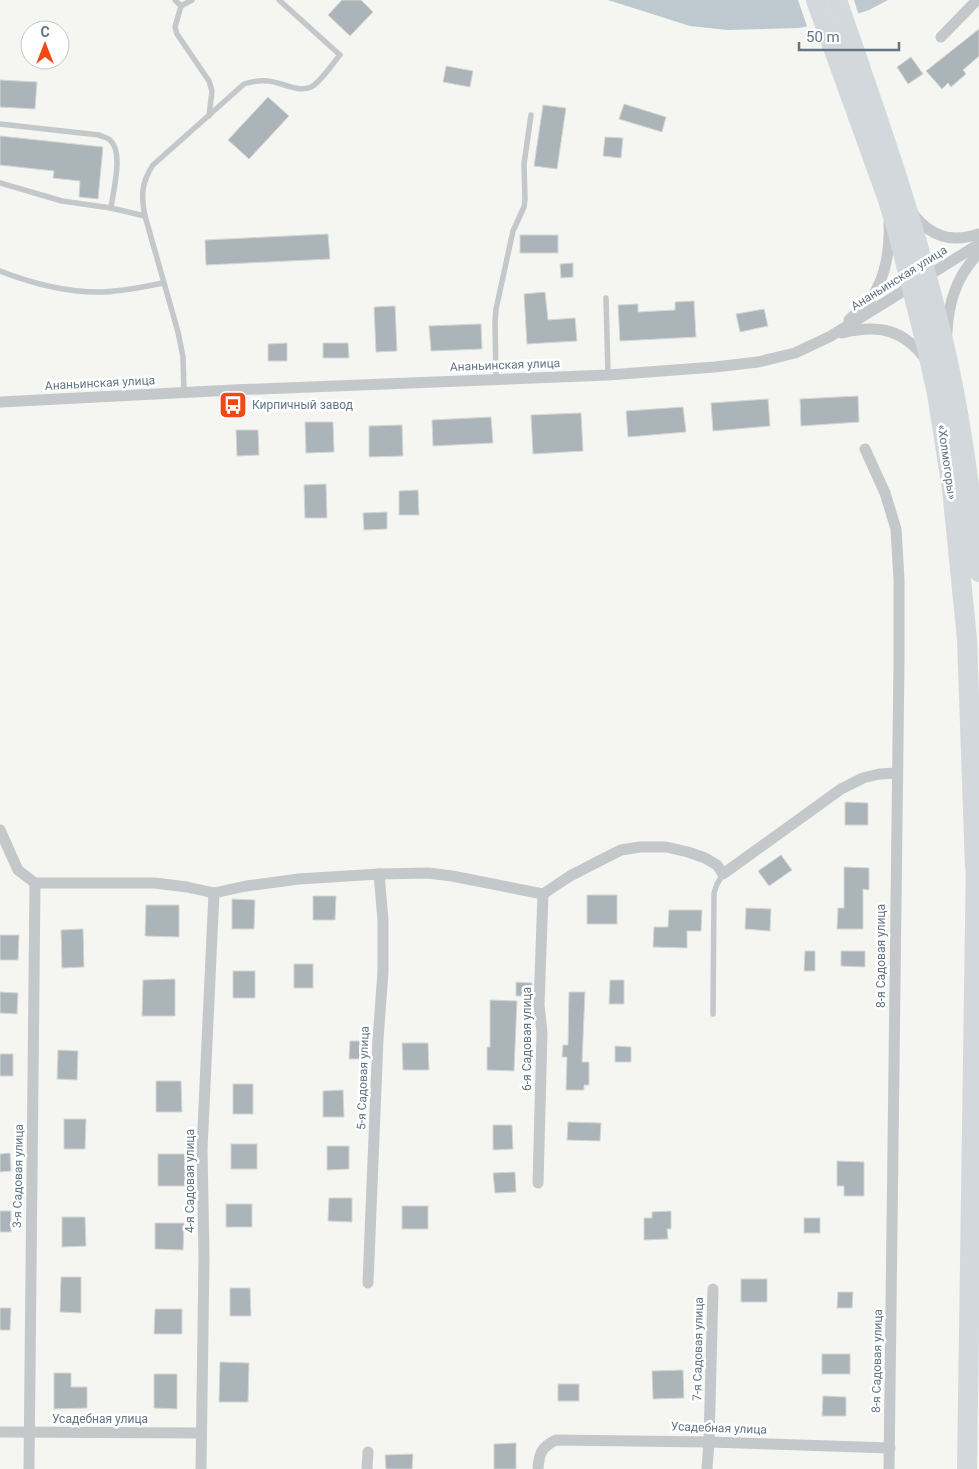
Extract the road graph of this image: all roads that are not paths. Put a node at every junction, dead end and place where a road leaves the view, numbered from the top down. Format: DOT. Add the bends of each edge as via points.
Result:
graph roads {
  1 [pos="175,0"];
  2 [pos="192,0"];
  3 [pos="279,0"];
  4 [pos="816,0"];
  5 [pos="837,0"];
  6 [pos="977,0"];
  7 [pos="181,6"];
  8 [pos="941,37"];
  9 [pos="850,68"];
  10 [pos="531,115"];
  11 [pos="208,116"];
  12 [pos="0,124"];
  13 [pos="0,184"];
  14 [pos="895,199"];
  15 [pos="111,208"];
  16 [pos="145,216"];
  17 [pos="979,234"];
  18 [pos="979,244"];
  19 [pos="979,253"];
  20 [pos="0,270"];
  21 [pos="919,281"];
  22 [pos="163,283"];
  23 [pos="606,298"];
  24 [pos="831,336"];
  25 [pos="940,366"];
  26 [pos="608,375"];
  27 [pos="496,380"];
  28 [pos="184,393"];
  29 [pos="0,402"];
  30 [pos="865,449"];
  31 [pos="979,572"];
  32 [pos="897,773"];
  33 [pos="979,783"];
  34 [pos="0,830"];
  35 [pos="976,867"];
  36 [pos="379,874"];
  37 [pos="723,874"];
  38 [pos="35,883"];
  39 [pos="214,893"];
  40 [pos="543,894"];
  41 [pos="713,1014"];
  42 [pos="538,1183"];
  43 [pos="368,1283"];
  44 [pos="713,1290"];
  45 [pos="0,1432"];
  46 [pos="30,1432"];
  47 [pos="200,1434"];
  48 [pos="710,1442"];
  49 [pos="890,1448"];
  50 [pos="368,1452"];
  51 [pos="29,1469"];
  52 [pos="201,1469"];
  53 [pos="367,1469"];
  54 [pos="538,1469"];
  55 [pos="707,1469"];
  56 [pos="889,1469"];
  57 [pos="967,1469"];
  1 -- 7 [label="lane"];
  2 -- 7 [label="lane"];
  3 -- 11 [label="lane" via="340,54 316,84 308,89 256,80 244,84"];
  4 -- 9 [label="highway"];
  5 -- 9 [label="highway"];
  6 -- 8 [label="street"];
  7 -- 11 [label="lane" via="175,27 209,81 212,91"];
  9 -- 14 [label="highway, «Холмогоры»"];
  10 -- 27 [label="lane" via="524,164 524,207 512,237 496,309"];
  11 -- 16 [label="lane" via="146,175 142,200"];
  12 -- 15 [label="lane" via="99,135 110,140 118,157"];
  13 -- 15 [label="lane" via="68,202"];
  14 -- 17 [label="street" via="935,234 952,238"];
  14 -- 21 [label="highway, «Холмогоры»"];
  14 -- 24 [label="street" via="881,278 871,297"];
  15 -- 16 [label="lane"];
  16 -- 22 [label="lane"];
  18 -- 21 [label="street, Ананьинская улица"];
  19 -- 25 [label="street" via="962,276 952,298"];
  20 -- 22 [label="lane" via="63,290 99,292"];
  21 -- 24 [label="street, Ананьинская улица"];
  21 -- 25 [label="highway, «Холмогоры»"];
  22 -- 28 [label="lane" via="183,357"];
  23 -- 26 [label="lane"];
  24 -- 25 [label="street" via="868,328 888,331 910,342 924,357"];
  24 -- 26 [label="street, Ананьинская улица" via="795,352 758,362"];
  25 -- 31 [label="highway, «Холмогоры»" via="961,432"];
  25 -- 35 [label="highway, «Холмогоры»" via="967,639"];
  26 -- 27 [label="street, Ананьинская улица"];
  27 -- 28 [label="street, Ананьинская улица"];
  28 -- 29 [label="street, Ананьинская улица"];
  30 -- 32 [label="street, 8-я Садовая улица" via="892,511 898,547"];
  32 -- 37 [label="street" via="863,778 841,789"];
  32 -- 49 [label="street, 8-я Садовая улица"];
  33 -- 35 [label="highway, «Холмогоры»"];
  34 -- 38 [label="street" via="18,870"];
  35 -- 57 [label="highway, «Холмогоры»"];
  36 -- 39 [label="street" via="299,879"];
  36 -- 40 [label="street" via="428,873"];
  36 -- 43 [label="street, 5-я Садовая улица" via="384,920 383,963"];
  37 -- 40 [label="street" via="717,865 688,852 640,847 621,850"];
  37 -- 41 [label="lane" via="714,893"];
  38 -- 39 [label="street" via="155,883"];
  38 -- 46 [label="street, 3-я Садовая улица"];
  39 -- 47 [label="street, 4-я Садовая улица" via="202,1149 204,1258"];
  40 -- 42 [label="street, 6-я Садовая улица"];
  44 -- 48 [label="street, 7-я Садовая улица"];
  45 -- 46 [label="street, Усадебная улица"];
  46 -- 47 [label="street, Усадебная улица"];
  46 -- 51 [label="street, 3-я Садовая улица"];
  47 -- 52 [label="street, 4-я Садовая улица"];
  48 -- 49 [label="street, Усадебная улица"];
  48 -- 54 [label="street, Усадебная улица" via="556,1440 547,1444 539,1455"];
  48 -- 55 [label="street, 7-я Садовая улица"];
  49 -- 56 [label="street, 8-я Садовая улица"];
  50 -- 53 [label="street"];
}
